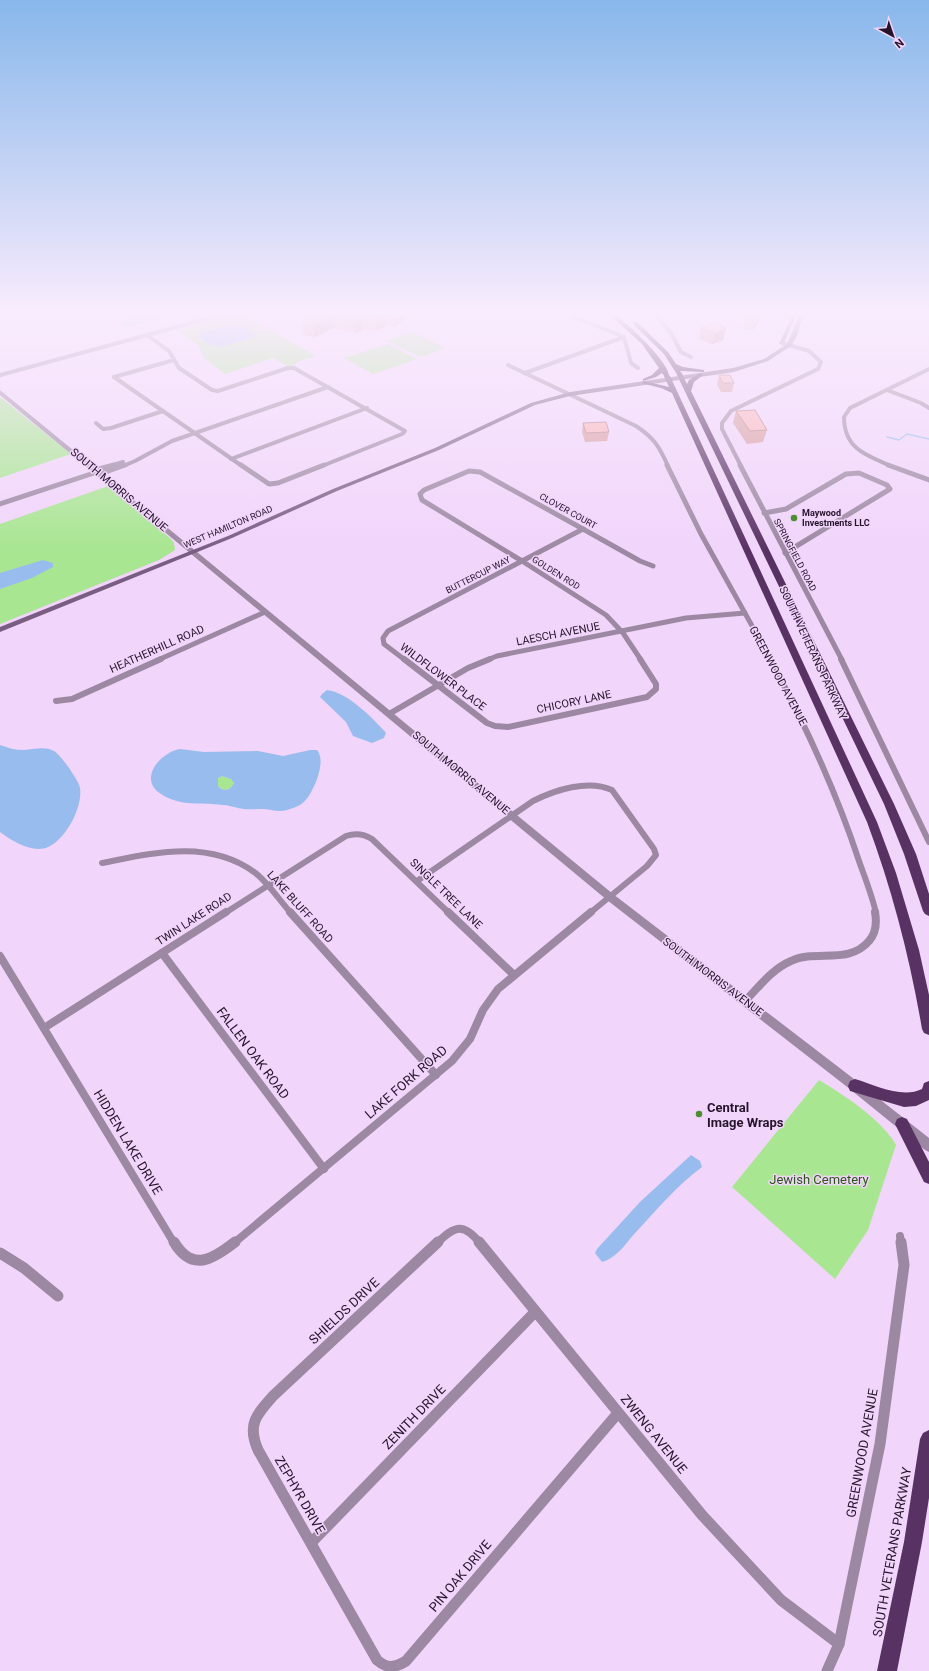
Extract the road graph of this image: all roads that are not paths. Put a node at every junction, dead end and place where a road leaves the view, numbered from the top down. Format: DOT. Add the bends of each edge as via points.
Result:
graph roads {
  1 [pos="2,394"];
  2 [pos="138,394"];
  3 [pos="308,394"];
  4 [pos="341,394"];
  5 [pos="554,394"];
  6 [pos="570,394"];
  7 [pos="675,394"];
  8 [pos="689,394"];
  9 [pos="765,394"];
  10 [pos="879,394"];
  11 [pos="897,394"];
  12 [pos="367,408"];
  13 [pos="929,408"];
  14 [pos="163,411"];
  15 [pos="96,423"];
  16 [pos="194,433"];
  17 [pos="462,437"];
  18 [pos="231,459"];
  19 [pos="474,471"];
  20 [pos="98,472"];
  21 [pos="929,480"];
  22 [pos="0,504"];
  23 [pos="764,513"];
  24 [pos="584,530"];
  25 [pos="194,552"];
  26 [pos="785,553"];
  27 [pos="522,561"];
  28 [pos="653,566"];
  29 [pos="265,612"];
  30 [pos="745,613"];
  31 [pos="0,630"];
  32 [pos="620,631"];
  33 [pos="383,638"];
  34 [pos="437,685"];
  35 [pos="655,690"];
  36 [pos="56,701"];
  37 [pos="389,714"];
  38 [pos="495,726"];
  39 [pos="512,815"];
  40 [pos="358,834"];
  41 [pos="929,842"];
  42 [pos="102,862"];
  43 [pos="416,881"];
  44 [pos="267,886"];
  45 [pos="610,897"];
  46 [pos="929,911"];
  47 [pos="162,953"];
  48 [pos="0,956"];
  49 [pos="514,975"];
  50 [pos="745,1001"];
  51 [pos="44,1028"];
  52 [pos="929,1029"];
  53 [pos="436,1075"];
  54 [pos="855,1086"];
  55 [pos="929,1088"];
  56 [pos="902,1124"];
  57 [pos="929,1146"];
  58 [pos="324,1169"];
  59 [pos="929,1177"];
  60 [pos="462,1228"];
  61 [pos="900,1236"];
  62 [pos="0,1254"];
  63 [pos="196,1261"];
  64 [pos="58,1296"];
  65 [pos="535,1312"];
  66 [pos="618,1412"];
  67 [pos="252,1424"];
  68 [pos="929,1438"];
  69 [pos="312,1542"];
  70 [pos="331,1577"];
  71 [pos="840,1644"];
  72 [pos="827,1671"];
  73 [pos="887,1671"];
  1 -- 20 [label="street, SOUTH MORRIS AVENUE"];
  2 -- 14 [label="street"];
  3 -- 16 [label="street"];
  4 -- 12 [label="street"];
  5 -- 17 [label="main road, WEST HAMILTON ROAD" via="519,404 471,429"];
  6 -- 17 [label="main road, WEST HAMILTON ROAD" via="533,404"];
  6 -- 30 [label="street, GREENWOOD AVENUE" via="641,428 657,443 690,513"];
  7 -- 52 [label="highway, SOUTH VETERANS PARKWAY" via="872,822 897,890 917,964"];
  8 -- 46 [label="highway, SOUTH VETERANS PARKWAY" via="889,804 910,854"];
  9 -- 23 [label="street, SPRINGFIELD ROAD" via="731,411 722,423 726,438"];
  10 -- 21 [label="street" via="850,408 844,417 846,434 851,445"];
  11 -- 13 [label="street"];
  12 -- 18 [label="street"];
  12 -- 18 [label="street" via="405,431 272,484 266,483"];
  14 -- 15 [label="street" via="111,428 103,428"];
  14 -- 16 [label="street"];
  16 -- 18 [label="street"];
  16 -- 20 [label="street" via="172,441 126,465"];
  17 -- 25 [label="main road, WEST HAMILTON ROAD"];
  19 -- 24 [label="street, CLOVER COURT" via="482,473"];
  19 -- 27 [label="street, GOLDEN ROD" via="424,490 420,495 422,500"];
  20 -- 22 [label="street"];
  20 -- 25 [label="street, SOUTH MORRIS AVENUE"];
  23 -- 26 [label="street, SPRINGFIELD ROAD"];
  23 -- 26 [label="street" via="789,507 846,474 859,473 887,485 890,489"];
  24 -- 27 [label="street, BUTTERCUP WAY"];
  24 -- 28 [label="street, CLOVER COURT"];
  25 -- 29 [label="street, SOUTH MORRIS AVENUE"];
  25 -- 31 [label="main road, WEST HAMILTON ROAD"];
  26 -- 41 [label="street, SPRINGFIELD ROAD" via="860,698"];
  27 -- 32 [label="street, GOLDEN ROD" via="597,608 612,620"];
  27 -- 33 [label="street, BUTTERCUP WAY" via="388,631"];
  29 -- 36 [label="street, HEATHERHILL ROAD" via="72,699"];
  29 -- 37 [label="street, SOUTH MORRIS AVENUE"];
  30 -- 32 [label="street, LAESCH AVENUE" via="686,618"];
  30 -- 50 [label="street, GREENWOOD AVENUE" via="799,713 823,766 858,855 876,920 873,934 862,948 850,954 804,957 790,961"];
  32 -- 34 [label="street, LAESCH AVENUE" via="497,656 475,664"];
  32 -- 35 [label="street, GOLDEN ROD" via="656,684"];
  33 -- 34 [label="street, WILDFLOWER PLACE" via="386,646"];
  34 -- 37 [label="street, LAESCH AVENUE"];
  34 -- 38 [label="street, WILDFLOWER PLACE" via="487,723"];
  35 -- 38 [label="street, CHICORY LANE" via="647,697 508,727"];
  37 -- 39 [label="street, SOUTH MORRIS AVENUE"];
  39 -- 43 [label="street"];
  39 -- 45 [label="street, SOUTH MORRIS AVENUE"];
  39 -- 45 [label="street, LAKE FORK ROAD" via="546,795 592,785 604,785 612,790 656,855 651,863"];
  40 -- 43 [label="street, SINGLE TREE LANE" via="372,839"];
  40 -- 44 [label="street, TWIN LAKE ROAD" via="346,836"];
  42 -- 44 [label="street, LAKE BLUFF ROAD" via="171,851 203,851 239,863 255,873"];
  43 -- 49 [label="street, SINGLE TREE LANE"];
  44 -- 47 [label="street, TWIN LAKE ROAD"];
  44 -- 53 [label="street, LAKE BLUFF ROAD"];
  45 -- 49 [label="street, LAKE FORK ROAD"];
  45 -- 50 [label="street, SOUTH MORRIS AVENUE" via="696,966"];
  47 -- 51 [label="street, TWIN LAKE ROAD"];
  47 -- 58 [label="street, FALLEN OAK ROAD"];
  48 -- 51 [label="street, HIDDEN LAKE DRIVE"];
  49 -- 53 [label="street, LAKE FORK ROAD" via="487,1002 470,1039 462,1050"];
  50 -- 54 [label="street, SOUTH MORRIS AVENUE"];
  51 -- 63 [label="street, HIDDEN LAKE DRIVE" via="180,1252 184,1257"];
  53 -- 58 [label="street, LAKE FORK ROAD"];
  54 -- 55 [label="highway" via="904,1100 916,1099 927,1094"];
  54 -- 56 [label="street, SOUTH MORRIS AVENUE"];
  56 -- 57 [label="street, SOUTH MORRIS AVENUE"];
  56 -- 59 [label="highway"];
  58 -- 63 [label="street, LAKE FORK ROAD" via="221,1253 209,1260"];
  60 -- 65 [label="street, ZWENG AVENUE" via="471,1232"];
  60 -- 67 [label="street, SHIELDS DRIVE" via="446,1234 273,1396"];
  61 -- 71 [label="street, GREENWOOD AVENUE" via="904,1264 880,1444"];
  62 -- 64 [label="street" via="24,1268"];
  65 -- 66 [label="street, ZWENG AVENUE"];
  65 -- 69 [label="street, ZENITH DRIVE"];
  66 -- 70 [label="street, PIN OAK DRIVE" via="406,1661 396,1668 381,1664 377,1660"];
  66 -- 71 [label="street, ZWENG AVENUE" via="702,1515 756,1575 781,1600"];
  67 -- 69 [label="street, ZEPHYR DRIVE" via="251,1432 258,1450"];
  68 -- 73 [label="highway, SOUTH VETERANS PARKWAY" via="913,1542"];
  69 -- 70 [label="street, ZEPHYR DRIVE"];
  71 -- 72 [label="street, GREENWOOD AVENUE"];
}
